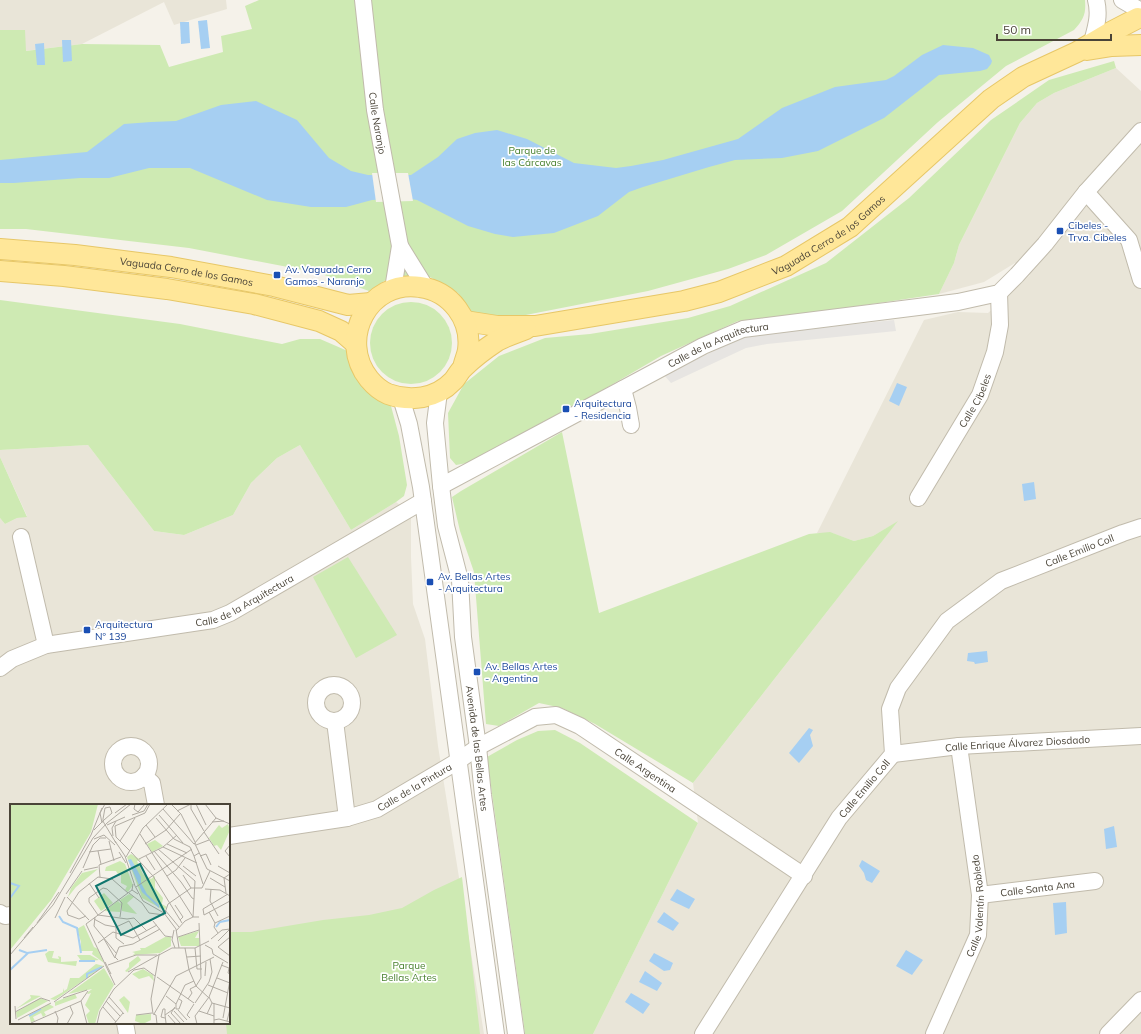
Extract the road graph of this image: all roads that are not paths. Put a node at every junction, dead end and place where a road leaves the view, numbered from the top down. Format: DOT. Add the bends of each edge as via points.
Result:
graph roads {
  1 [pos="363,0"];
  2 [pos="1096,0"];
  3 [pos="1122,0"];
  4 [pos="1140,19"];
  5 [pos="1141,45"];
  6 [pos="1084,47"];
  7 [pos="1141,131"];
  8 [pos="1086,192"];
  9 [pos="400,246"];
  10 [pos="0,249"];
  11 [pos="0,271"];
  12 [pos="1141,280"];
  13 [pos="426,288"];
  14 [pos="393,289"];
  15 [pos="999,293"];
  16 [pos="371,303"];
  17 [pos="465,321"];
  18 [pos="535,326"];
  19 [pos="356,344"];
  20 [pos="462,368"];
  21 [pos="623,389"];
  22 [pos="438,392"];
  23 [pos="401,398"];
  24 [pos="631,425"];
  25 [pos="441,486"];
  26 [pos="918,498"];
  27 [pos="423,501"];
  28 [pos="1141,527"];
  29 [pos="21,537"];
  30 [pos="46,645"];
  31 [pos="0,668"];
  32 [pos="335,721"];
  33 [pos="1141,736"];
  34 [pos="959,746"];
  35 [pos="478,747"];
  36 [pos="893,754"];
  37 [pos="458,761"];
  38 [pos="144,776"];
  39 [pos="156,804"];
  40 [pos="347,818"];
  41 [pos="230,836"];
  42 [pos="804,876"];
  43 [pos="1095,881"];
  44 [pos="980,895"];
  45 [pos="0,913"];
  46 [pos="10,916"];
  47 [pos="1141,1000"];
  48 [pos="125,1024"];
  49 [pos="127,1034"];
  50 [pos="496,1034"];
  51 [pos="516,1034"];
  52 [pos="703,1034"];
  53 [pos="934,1034"];
  54 [pos="1108,1034"];
  1 -- 9 [label="street, Calle Naranjo" via="376,110"];
  2 -- 6 [label="street" via="1098,20"];
  3 -- 4 [label="street"];
  4 -- 6 [label="main road, Vaguada Cerro de los Gamos"];
  5 -- 6 [label="main road, Vaguada Cerro de los Gamos"];
  6 -- 18 [label="main road, Vaguada Cerro de los Gamos" via="1023,78 992,100 850,226 786,266 719,292 684,301"];
  7 -- 8 [label="street"];
  8 -- 12 [label="street" via="1129,240"];
  8 -- 15 [label="street" via="1045,244"];
  9 -- 13 [label="street, Calle Naranjo"];
  9 -- 14 [label="street, Calle Naranjo"];
  10 -- 16 [label="main road, Vaguada Cerro de los Gamos" via="171,267 274,286 348,305"];
  11 -- 19 [label="main road" via="72,277 254,304 318,321 341,332"];
  13 -- 14 [label="main road, Vaguada Cerro de los Gamos" via="404,286"];
  13 -- 17 [label="main road, Vaguada Cerro de los Gamos" via="441,294 454,304"];
  14 -- 16 [label="main road, Vaguada Cerro de los Gamos"];
  15 -- 21 [label="street, Calle de la Arquitectura" via="958,302 743,329 703,346"];
  15 -- 26 [label="street, Calle Cibeles" via="1000,325 995,352 980,395"];
  16 -- 19 [label="main road, Vaguada Cerro de los Gamos" via="357,329"];
  17 -- 18 [label="main road, Vaguada Cerro de los Gamos" via="497,326"];
  17 -- 20 [label="main road, Vaguada Cerro de los Gamos" via="468,351"];
  18 -- 20 [label="main road, Vaguada Cerro de los Gamos" via="497,341"];
  19 -- 23 [label="main road, Vaguada Cerro de los Gamos" via="358,359 364,373 387,393"];
  20 -- 22 [label="main road, Vaguada Cerro de los Gamos" via="452,382"];
  21 -- 24 [label="street"];
  21 -- 25 [label="street, Calle de la Arquitectura"];
  22 -- 23 [label="main road, Vaguada Cerro de los Gamos" via="420,398"];
  22 -- 25 [label="street, Avenida de las Bellas Artes" via="435,423"];
  23 -- 27 [label="street, Avenida de las Bellas Artes" via="418,465"];
  25 -- 35 [label="street, Avenida de las Bellas Artes" via="446,526 460,580 463,638"];
  27 -- 30 [label="street, Calle de la Arquitectura" via="213,620"];
  27 -- 37 [label="street, Avenida de las Bellas Artes"];
  28 -- 36 [label="street, Calle Emilio Coll" via="1001,582 947,621 898,688 890,709"];
  29 -- 30 [label="street"];
  30 -- 31 [label="street, Calle de la Arquitectura" via="12,659"];
  32 -- 40 [label="street"];
  33 -- 34 [label="street, Calle Enrique Álvarez Diosdado"];
  34 -- 36 [label="street, Calle Enrique Álvarez Diosdado"];
  34 -- 44 [label="street, Calle Valentín Robledo"];
  35 -- 37 [label="street, Calle de la Pintura"];
  35 -- 42 [label="street, Calle Argentina" via="535,717 556,715 580,726"];
  35 -- 51 [label="street, Avenida de las Bellas Artes"];
  36 -- 42 [label="street, Calle Emilio Coll" via="839,818"];
  37 -- 40 [label="street, Calle de la Pintura" via="376,809"];
  37 -- 50 [label="street, Avenida de las Bellas Artes"];
  38 -- 39 [label="street" via="152,783"];
  40 -- 41 [label="street, Calle de la Pintura"];
  42 -- 52 [label="street, Calle Emilio Coll"];
  43 -- 44 [label="street, Calle Santa Ana"];
  44 -- 53 [label="street, Calle Valentín Robledo" via="978,935"];
  45 -- 46 [label="street"];
  47 -- 54 [label="street"];
  48 -- 49 [label="street"];
}
